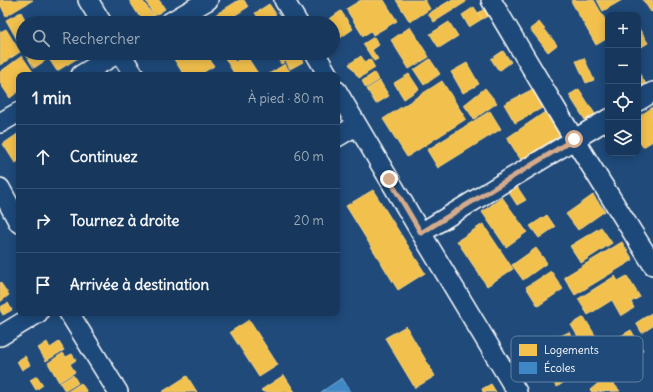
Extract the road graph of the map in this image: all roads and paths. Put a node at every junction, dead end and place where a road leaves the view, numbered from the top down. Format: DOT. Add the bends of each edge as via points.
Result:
graph roads {
  1 [pos="88,0"];
  2 [pos="208,0"];
  3 [pos="284,0"];
  4 [pos="492,0"];
  5 [pos="98,16"];
  6 [pos="181,16"];
  7 [pos="294,16"];
  8 [pos="107,60"];
  9 [pos="124,60"];
  10 [pos="319,60"];
  11 [pos="86,72"];
  12 [pos="132,72"];
  13 [pos="326,72"];
  14 [pos="653,92"];
  15 [pos="340,95"];
  16 [pos="641,99"];
  17 [pos="16,114"];
  18 [pos="606,120"];
  19 [pos="0,123"];
  20 [pos="357,125"];
  21 [pos="340,135"];
  22 [pos="574,139"];
  23 [pos="0,188"];
  24 [pos="16,217"];
  25 [pos="421,233"];
  26 [pos="653,265"];
  27 [pos="33,316"];
  28 [pos="71,316"];
  29 [pos="0,336"];
  30 [pos="118,392"];
  31 [pos="517,392"];
  1 -- 5 [label="street"];
  2 -- 6 [label="street"];
  3 -- 7 [label="street"];
  4 -- 22 [label="street"];
  8 -- 11 [label="street"];
  9 -- 12 [label="street"];
  10 -- 13 [label="street"];
  14 -- 16 [label="street"];
  15 -- 20 [label="street"];
  17 -- 19 [label="street"];
  18 -- 22 [label="street"];
  20 -- 21 [label="street"];
  20 -- 25 [label="street"];
  22 -- 25 [label="street"];
  22 -- 26 [label="street"];
  23 -- 24 [label="street"];
  25 -- 31 [label="street"];
  27 -- 29 [label="street"];
  28 -- 30 [label="street"];
}
